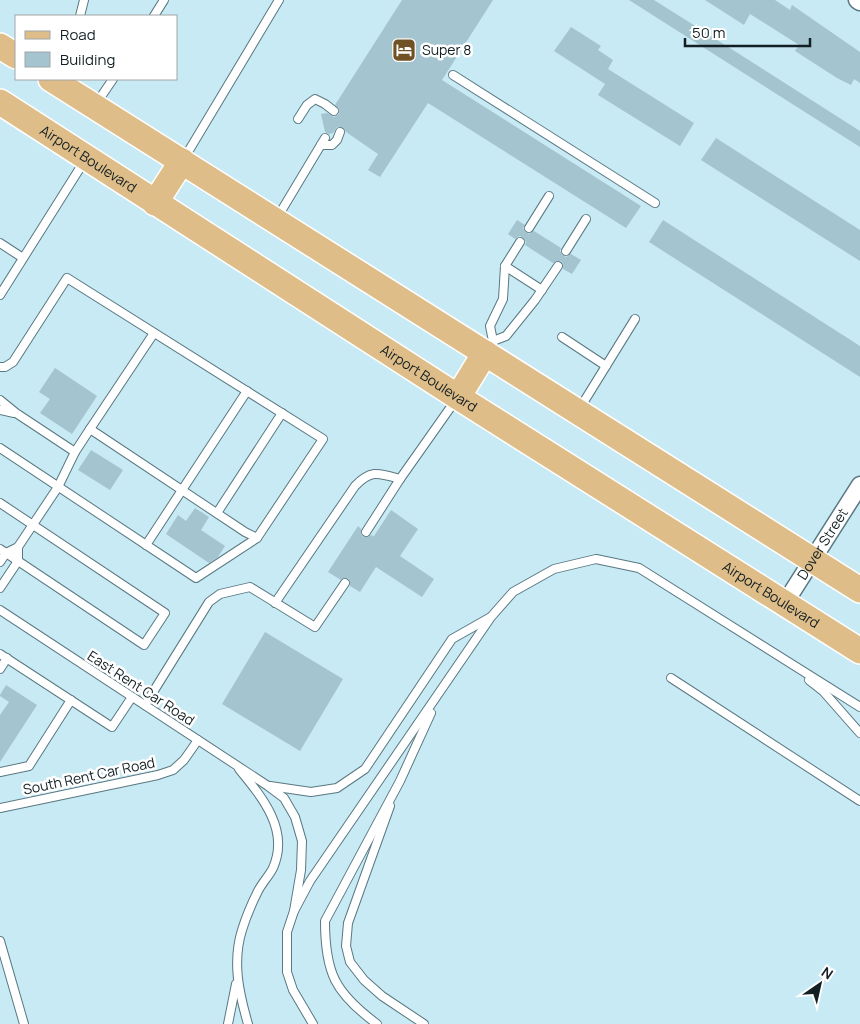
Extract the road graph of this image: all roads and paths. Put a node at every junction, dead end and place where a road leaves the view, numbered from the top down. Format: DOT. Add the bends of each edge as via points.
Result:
graph roads {
  1 [pos="84,0"];
  2 [pos="164,0"];
  3 [pos="279,0"];
  4 [pos="80,15"];
  5 [pos="155,15"];
  6 [pos="0,46"];
  7 [pos="15,55"];
  8 [pos="453,75"];
  9 [pos="53,80"];
  10 [pos="112,80"];
  11 [pos="0,102"];
  12 [pos="94,106"];
  13 [pos="334,111"];
  14 [pos="298,119"];
  15 [pos="340,132"];
  16 [pos="325,138"];
  17 [pos="321,145"];
  18 [pos="86,158"];
  19 [pos="182,161"];
  20 [pos="549,196"];
  21 [pos="155,203"];
  22 [pos="655,203"];
  23 [pos="586,219"];
  24 [pos="276,220"];
  25 [pos="529,228"];
  26 [pos="520,242"];
  27 [pos="0,243"];
  28 [pos="566,251"];
  29 [pos="23,258"];
  30 [pos="505,266"];
  31 [pos="558,266"];
  32 [pos="542,290"];
  33 [pos="0,295"];
  34 [pos="635,319"];
  35 [pos="154,333"];
  36 [pos="562,337"];
  37 [pos="489,347"];
  38 [pos="606,366"];
  39 [pos="0,368"];
  40 [pos="247,391"];
  41 [pos="458,397"];
  42 [pos="0,400"];
  43 [pos="0,410"];
  44 [pos="578,411"];
  45 [pos="16,413"];
  46 [pos="282,413"];
  47 [pos="90,429"];
  48 [pos="0,448"];
  49 [pos="75,452"];
  50 [pos="400,479"];
  51 [pos="860,485"];
  52 [pos="58,487"];
  53 [pos="182,490"];
  54 [pos="0,503"];
  55 [pos="217,513"];
  56 [pos="32,525"];
  57 [pos="366,532"];
  58 [pos="257,538"];
  59 [pos="146,545"];
  60 [pos="18,547"];
  61 [pos="3,551"];
  62 [pos="812,560"];
  63 [pos="18,561"];
  64 [pos="0,562"];
  65 [pos="345,583"];
  66 [pos="0,588"];
  67 [pos="860,590"];
  68 [pos="276,603"];
  69 [pos="786,603"];
  70 [pos="0,610"];
  71 [pos="491,617"];
  72 [pos="860,651"];
  73 [pos="4,656"];
  74 [pos="783,658"];
  75 [pos="0,669"];
  76 [pos="671,678"];
  77 [pos="440,693"];
  78 [pos="132,697"];
  79 [pos="72,700"];
  80 [pos="145,705"];
  81 [pos="860,707"];
  82 [pos="860,733"];
  83 [pos="198,740"];
  84 [pos="235,764"];
  85 [pos="0,772"];
  86 [pos="400,781"];
  87 [pos="268,786"];
  88 [pos="860,801"];
  89 [pos="0,808"];
  90 [pos="294,911"];
  91 [pos="0,942"];
  92 [pos="237,979"];
  93 [pos="24,1024"];
  94 [pos="228,1024"];
  95 [pos="248,1024"];
  96 [pos="313,1024"];
  97 [pos="377,1024"];
  98 [pos="424,1024"];
  1 -- 4 [label="lane"];
  2 -- 5 [label="lane"];
  3 -- 19 [label="lane"];
  6 -- 7 [label="main road"];
  8 -- 22 [label="lane"];
  9 -- 12 [label="main road"];
  10 -- 12 [label="lane"];
  11 -- 18 [label="main road, Airport Boulevard"];
  12 -- 19 [label="main road"];
  13 -- 14 [label="lane" via="315,99"];
  15 -- 17 [label="lane" via="332,145"];
  16 -- 17 [label="lane"];
  17 -- 24 [label="lane"];
  18 -- 21 [label="main road, Airport Boulevard"];
  18 -- 29 [label="lane"];
  19 -- 21 [label="main road"];
  19 -- 24 [label="main road"];
  20 -- 25 [label="lane"];
  21 -- 41 [label="main road, Airport Boulevard"];
  23 -- 28 [label="lane"];
  24 -- 37 [label="main road"];
  26 -- 30 [label="lane"];
  27 -- 29 [label="lane"];
  29 -- 33 [label="lane"];
  30 -- 32 [label="lane"];
  30 -- 37 [label="lane" via="503,299 490,326"];
  31 -- 32 [label="lane"];
  32 -- 37 [label="lane" via="506,336"];
  34 -- 38 [label="lane"];
  35 -- 39 [label="lane" via="67,278 13,362"];
  35 -- 40 [label="lane"];
  35 -- 47 [label="lane"];
  36 -- 38 [label="lane"];
  37 -- 41 [label="main road"];
  37 -- 44 [label="main road"];
  38 -- 44 [label="lane"];
  40 -- 46 [label="lane"];
  40 -- 53 [label="lane"];
  41 -- 50 [label="lane"];
  41 -- 69 [label="main road, Airport Boulevard"];
  42 -- 45 [label="lane"];
  43 -- 45 [label="lane"];
  44 -- 62 [label="main road"];
  45 -- 49 [label="lane"];
  46 -- 55 [label="lane"];
  46 -- 58 [label="lane" via="323,439"];
  47 -- 49 [label="lane"];
  47 -- 53 [label="lane"];
  48 -- 52 [label="lane"];
  49 -- 52 [label="lane"];
  50 -- 57 [label="lane"];
  50 -- 68 [label="lane" via="378,473 364,476"];
  51 -- 62 [label="street, Dover Street"];
  52 -- 56 [label="lane"];
  52 -- 59 [label="lane"];
  53 -- 55 [label="lane"];
  53 -- 59 [label="lane"];
  54 -- 56 [label="lane"];
  55 -- 58 [label="lane"];
  56 -- 60 [label="lane"];
  56 -- 63 [label="lane" via="165,613 144,645"];
  58 -- 59 [label="lane" via="196,578"];
  60 -- 61 [label="lane"];
  60 -- 63 [label="lane"];
  61 -- 63 [label="lane"];
  61 -- 64 [label="lane"];
  62 -- 67 [label="main road"];
  62 -- 69 [label="street, Dover Street"];
  63 -- 66 [label="lane"];
  65 -- 68 [label="lane" via="315,627"];
  68 -- 80 [label="lane" via="250,587 220,594 210,602"];
  69 -- 72 [label="main road, Airport Boulevard"];
  70 -- 78 [label="lane, East Rent Car Road"];
  71 -- 74 [label="lane" via="513,592 554,569 596,559 639,568"];
  71 -- 77 [label="lane"];
  71 -- 87 [label="lane" via="452,639 366,769 337,788 311,792"];
  73 -- 75 [label="lane"];
  73 -- 79 [label="lane"];
  74 -- 81 [label="lane"];
  74 -- 82 [label="lane" via="823,691"];
  76 -- 88 [label="lane"];
  77 -- 86 [label="lane"];
  77 -- 90 [label="lane" via="310,881"];
  78 -- 79 [label="lane" via="112,727"];
  78 -- 80 [label="lane, East Rent Car Road"];
  79 -- 85 [label="lane" via="29,766"];
  80 -- 83 [label="lane, East Rent Car Road"];
  83 -- 84 [label="lane, East Rent Car Road"];
  83 -- 89 [label="lane, South Rent Car Road" via="174,770 158,776"];
  84 -- 87 [label="lane, East Rent Car Road"];
  84 -- 92 [label="lane" via="270,811 277,828 278,850 273,869 258,891 242,931 237,953"];
  86 -- 97 [label="lane" via="325,921 325,947 339,988"];
  86 -- 98 [label="lane" via="348,923 346,946 350,962 364,980"];
  87 -- 90 [label="lane, East Rent Car Road" via="284,798 296,817 302,841"];
  90 -- 96 [label="lane" via="287,932 287,972 293,990"];
  91 -- 93 [label="lane"];
  92 -- 94 [label="lane"];
  92 -- 95 [label="lane"];
}
